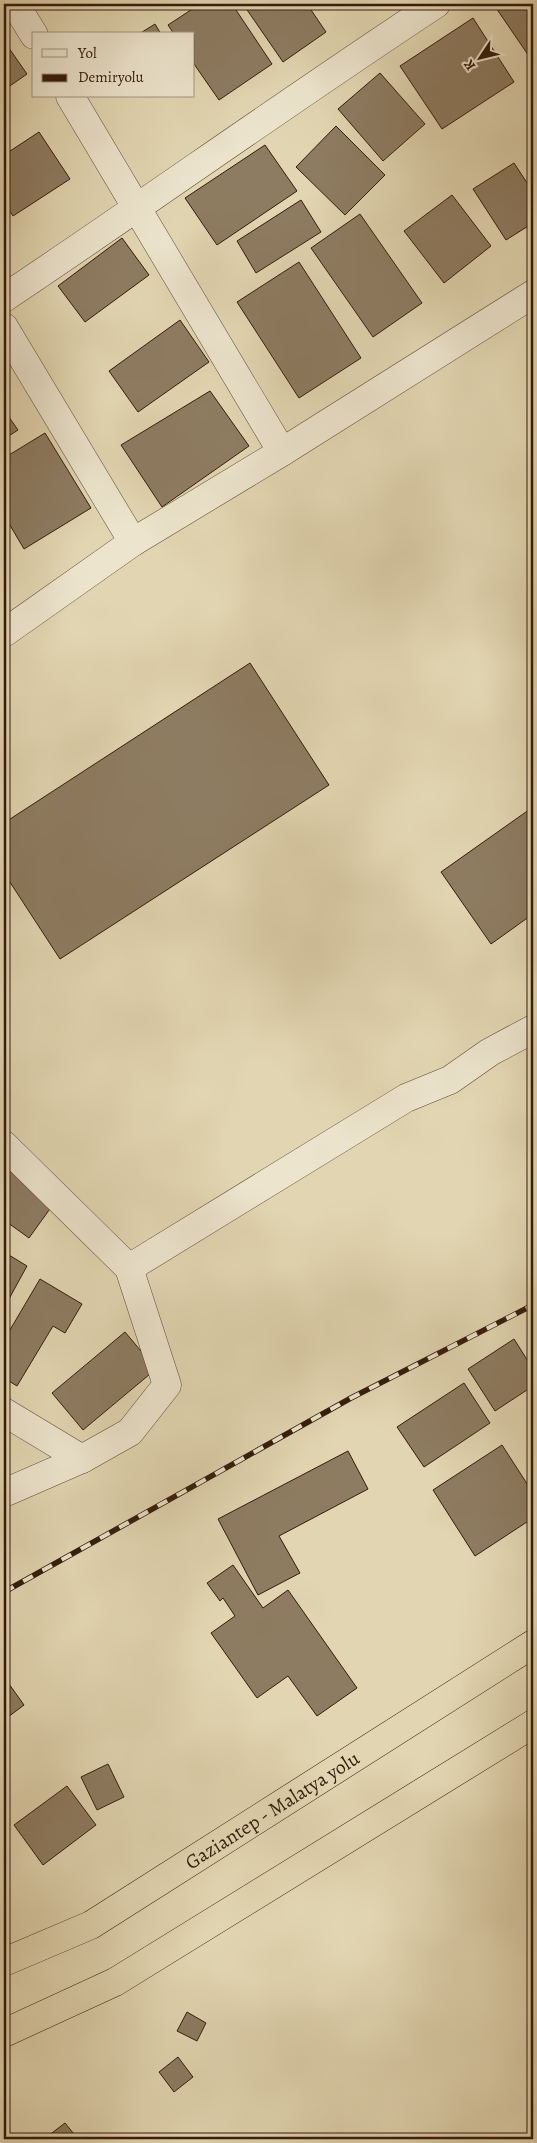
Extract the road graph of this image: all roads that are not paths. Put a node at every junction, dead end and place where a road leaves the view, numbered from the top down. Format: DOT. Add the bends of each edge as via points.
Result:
graph roads {
  1 [pos="16,4"];
  2 [pos="436,4"];
  3 [pos="32,32"];
  4 [pos="71,98"];
  5 [pos="137,209"];
  6 [pos="533,294"];
  7 [pos="4,298"];
  8 [pos="4,327"];
  9 [pos="282,452"];
  10 [pos="134,542"];
  11 [pos="4,633"];
  12 [pos="533,1029"];
  13 [pos="4,1145"];
  14 [pos="129,1268"];
  15 [pos="4,1412"];
  16 [pos="82,1459"];
  17 [pos="4,1493"];
  18 [pos="533,1644"];
  19 [pos="533,1724"];
  20 [pos="4,1962"];
  21 [pos="4,2033"];
  1 -- 3 [label="street"];
  2 -- 5 [label="street" via="335,70"];
  4 -- 5 [label="street"];
  5 -- 7 [label="street"];
  5 -- 9 [label="street"];
  6 -- 9 [label="street"];
  8 -- 10 [label="street"];
  9 -- 10 [label="street"];
  10 -- 11 [label="street"];
  12 -- 14 [label="street" via="490,1052 450,1080 406,1098"];
  13 -- 14 [label="street"];
  14 -- 16 [label="street" via="167,1385 130,1432"];
  15 -- 16 [label="street"];
  16 -- 17 [label="street"];
  18 -- 20 [label="highway, Gaziantep - Malatya yolu" via="91,1925"];
  19 -- 21 [label="highway" via="115,1982"];
}
